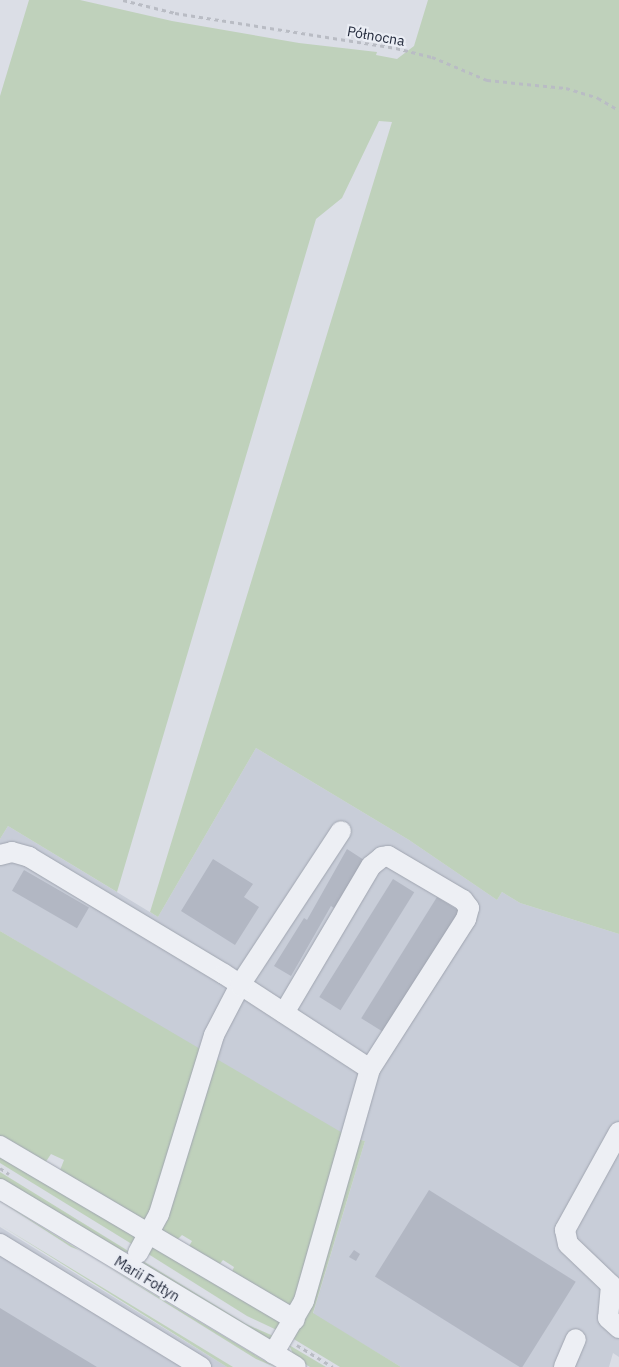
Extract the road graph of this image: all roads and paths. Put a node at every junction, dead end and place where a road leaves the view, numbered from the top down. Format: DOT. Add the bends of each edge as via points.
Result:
graph roads {
  1 [pos="123,0"];
  2 [pos="619,110"];
  3 [pos="341,831"];
  4 [pos="0,855"];
  5 [pos="240,985"];
  6 [pos="284,1013"];
  7 [pos="370,1069"];
  8 [pos="619,1132"];
  9 [pos="0,1146"];
  10 [pos="0,1189"];
  11 [pos="149,1235"];
  12 [pos="0,1244"];
  13 [pos="138,1253"];
  14 [pos="295,1320"];
  15 [pos="619,1328"];
  16 [pos="576,1339"];
  17 [pos="273,1354"];
  18 [pos="201,1367"];
  19 [pos="296,1367"];
  20 [pos="564,1367"];
  1 -- 2 [label="path, Północna" via="175,13 396,48 440,60 487,80 566,88 598,98"];
  3 -- 5 [label="street"];
  4 -- 5 [label="street" via="12,852 29,858"];
  5 -- 6 [label="street"];
  5 -- 11 [label="street" via="214,1035 159,1214"];
  6 -- 7 [label="street"];
  6 -- 7 [label="street" via="372,866 382,857 388,856 463,900 469,908 466,918"];
  7 -- 14 [label="street" via="304,1301"];
  8 -- 15 [label="street" via="565,1234 568,1244 607,1278 611,1285 608,1318"];
  9 -- 11 [label="street"];
  10 -- 17 [label="street, Marii Fołtyn"];
  11 -- 13 [label="street"];
  11 -- 14 [label="street"];
  12 -- 18 [label="street"];
  14 -- 17 [label="street"];
  16 -- 20 [label="street"];
  17 -- 19 [label="street, Marii Fołtyn"];
}
